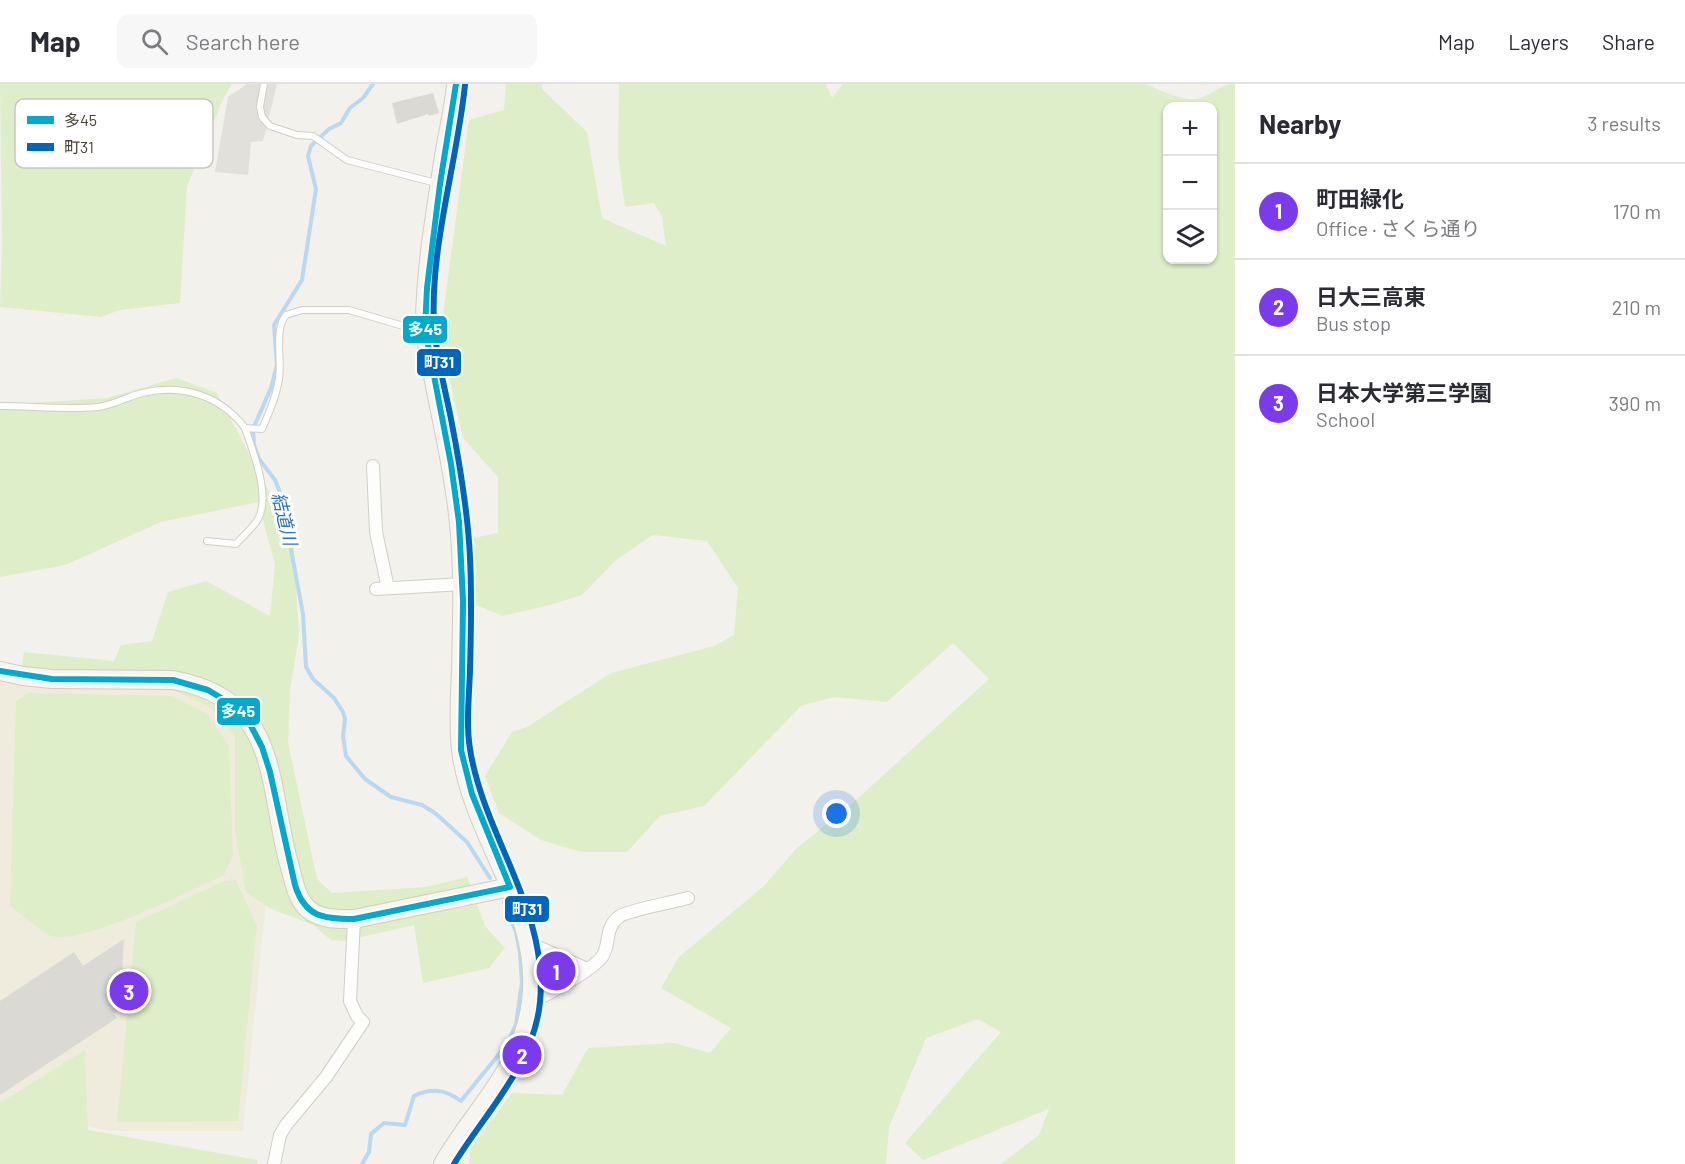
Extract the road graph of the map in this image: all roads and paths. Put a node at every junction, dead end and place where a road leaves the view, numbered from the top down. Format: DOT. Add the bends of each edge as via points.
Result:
graph roads {
  1 [pos="264,84"];
  2 [pos="456,84"];
  3 [pos="440,184"];
  4 [pos="418,328"];
  5 [pos="0,406"];
  6 [pos="247,429"];
  7 [pos="373,466"];
  8 [pos="207,541"];
  9 [pos="463,584"];
  10 [pos="0,671"];
  11 [pos="510,887"];
  12 [pos="688,898"];
  13 [pos="354,919"];
  14 [pos="529,943"];
  15 [pos="586,969"];
  16 [pos="531,1002"];
  17 [pos="274,1164"];
  18 [pos="443,1164"];
  1 -- 3 [label="lane" via="260,107 270,126 313,136 347,160"];
  2 -- 3 [label="street"];
  3 -- 4 [label="street" via="428,288"];
  4 -- 6 [label="lane" via="349,310 302,310 286,315 280,326 279,382 271,409 262,429"];
  4 -- 9 [label="street" via="454,483"];
  5 -- 6 [label="lane" via="99,407 144,392 180,389 219,404"];
  6 -- 8 [label="lane" via="256,459 262,507 257,520 236,544"];
  7 -- 9 [label="street" via="382,589"];
  9 -- 11 [label="street" via="461,750 472,794"];
  10 -- 13 [label="street" via="52,679 173,680 193,683 222,698 250,723 266,752 297,892 306,907 318,915"];
  11 -- 13 [label="street"];
  11 -- 14 [label="street"];
  12 -- 15 [label="street" via="621,915 611,925 601,959"];
  13 -- 17 [label="street" via="350,1001 363,1022 326,1077 286,1125"];
  14 -- 15 [label="street"];
  14 -- 16 [label="street"];
  15 -- 16 [label="street"];
  16 -- 18 [label="street" via="522,1039 509,1067"];
}
